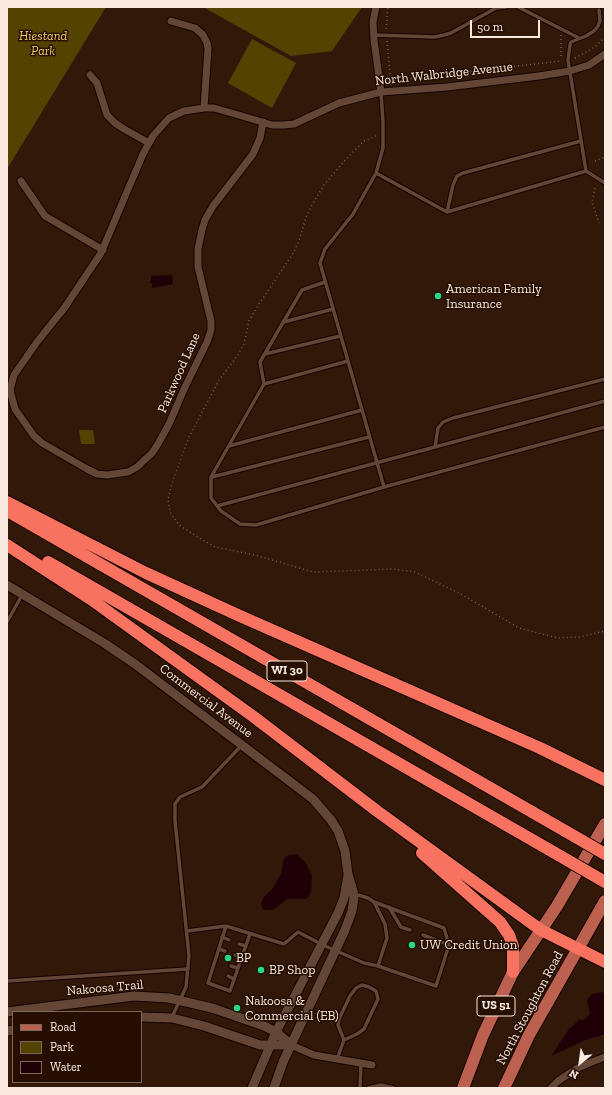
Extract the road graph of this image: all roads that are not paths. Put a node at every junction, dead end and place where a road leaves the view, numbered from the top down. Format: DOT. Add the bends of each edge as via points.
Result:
graph roads {
  1 [pos="376,7"];
  2 [pos="506,7"];
  3 [pos="518,7"];
  4 [pos="599,10"];
  5 [pos="171,21"];
  6 [pos="374,35"];
  7 [pos="579,38"];
  8 [pos="605,54"];
  9 [pos="570,71"];
  10 [pos="90,75"];
  11 [pos="381,92"];
  12 [pos="204,108"];
  13 [pos="263,122"];
  14 [pos="581,141"];
  15 [pos="149,143"];
  16 [pos="586,171"];
  17 [pos="376,173"];
  18 [pos="21,181"];
  19 [pos="605,183"];
  20 [pos="447,212"];
  21 [pos="103,250"];
  22 [pos="325,282"];
  23 [pos="333,309"];
  24 [pos="283,322"];
  25 [pos="340,336"];
  26 [pos="265,354"];
  27 [pos="348,361"];
  28 [pos="605,379"];
  29 [pos="264,384"];
  30 [pos="9,385"];
  31 [pos="605,401"];
  32 [pos="14,406"];
  33 [pos="362,410"];
  34 [pos="605,427"];
  35 [pos="369,437"];
  36 [pos="228,446"];
  37 [pos="435,447"];
  38 [pos="377,463"];
  39 [pos="212,477"];
  40 [pos="384,487"];
  41 [pos="7,502"];
  42 [pos="217,506"];
  43 [pos="7,510"];
  44 [pos="7,539"];
  45 [pos="7,545"];
  46 [pos="7,585"];
  47 [pos="23,594"];
  48 [pos="7,622"];
  49 [pos="242,744"];
  50 [pos="574,764"];
  51 [pos="605,770"];
  52 [pos="605,780"];
  53 [pos="377,811"];
  54 [pos="605,824"];
  55 [pos="605,854"];
  56 [pos="348,874"];
  57 [pos="605,882"];
  58 [pos="354,894"];
  59 [pos="605,901"];
  60 [pos="374,902"];
  61 [pos="389,907"];
  62 [pos="226,926"];
  63 [pos="410,930"];
  64 [pos="541,930"];
  65 [pos="186,931"];
  66 [pos="250,934"];
  67 [pos="423,935"];
  68 [pos="222,937"];
  69 [pos="229,940"];
  70 [pos="239,944"];
  71 [pos="322,945"];
  72 [pos="449,945"];
  73 [pos="246,946"];
  74 [pos="578,948"];
  75 [pos="219,949"];
  76 [pos="225,951"];
  77 [pos="335,951"];
  78 [pos="235,955"];
  79 [pos="242,957"];
  80 [pos="215,960"];
  81 [pos="221,962"];
  82 [pos="605,962"];
  83 [pos="231,966"];
  84 [pos="378,966"];
  85 [pos="238,968"];
  86 [pos="188,969"];
  87 [pos="212,971"];
  88 [pos="513,972"];
  89 [pos="218,973"];
  90 [pos="228,976"];
  91 [pos="234,979"];
  92 [pos="7,981"];
  93 [pos="179,1000"];
  94 [pos="15,1011"];
  95 [pos="142,1017"];
  96 [pos="172,1018"];
  97 [pos="276,1032"];
  98 [pos="344,1040"];
  99 [pos="291,1045"];
  100 [pos="270,1046"];
  101 [pos="605,1057"];
  102 [pos="337,1059"];
  103 [pos="361,1063"];
  104 [pos="372,1065"];
  105 [pos="252,1088"];
  106 [pos="274,1088"];
  107 [pos="360,1088"];
  108 [pos="368,1088"];
  109 [pos="394,1088"];
  110 [pos="463,1088"];
  111 [pos="504,1088"];
  112 [pos="551,1088"];
  1 -- 6 [label="street"];
  2 -- 6 [label="lane" via="496,8 451,33 435,37"];
  3 -- 7 [label="lane"];
  4 -- 7 [label="lane" via="598,26 594,31"];
  5 -- 12 [label="street" via="195,28 205,39 208,48"];
  6 -- 11 [label="street"];
  7 -- 9 [label="lane" via="570,45"];
  8 -- 9 [label="street, North Walbridge Avenue" via="589,65"];
  9 -- 11 [label="street, North Walbridge Avenue" via="447,87"];
  9 -- 14 [label="lane"];
  10 -- 15 [label="street" via="97,83 107,115 115,123"];
  11 -- 13 [label="street, North Walbridge Avenue" via="339,103 294,124 272,125"];
  11 -- 17 [label="lane" via="383,148"];
  12 -- 13 [label="street, North Walbridge Avenue" via="214,108"];
  12 -- 15 [label="street, North Walbridge Avenue" via="184,111 169,118"];
  13 -- 32 [label="street, Parkwood Lane" via="253,154 205,220 198,249 198,267 211,321 210,335 169,424 152,453 128,472 97,474 42,443 34,436"];
  14 -- 16 [label="lane"];
  14 -- 20 [label="lane" via="457,176"];
  15 -- 21 [label="street, North Walbridge Avenue"];
  16 -- 19 [label="lane"];
  16 -- 20 [label="lane"];
  17 -- 20 [label="lane"];
  17 -- 22 [label="lane" via="353,214 325,249 320,263"];
  18 -- 21 [label="street" via="45,216"];
  21 -- 30 [label="street, North Walbridge Avenue" via="65,307 23,361"];
  22 -- 23 [label="lane"];
  22 -- 24 [label="lane" via="302,290"];
  23 -- 24 [label="lane"];
  23 -- 25 [label="lane"];
  24 -- 26 [label="lane"];
  25 -- 26 [label="lane"];
  25 -- 27 [label="lane"];
  26 -- 29 [label="lane" via="260,362"];
  27 -- 29 [label="lane"];
  27 -- 33 [label="lane"];
  28 -- 37 [label="lane" via="443,422 438,428"];
  29 -- 36 [label="lane"];
  30 -- 32 [label="street, North Walbridge Avenue"];
  31 -- 37 [label="lane"];
  33 -- 35 [label="lane"];
  33 -- 36 [label="lane"];
  34 -- 40 [label="lane"];
  35 -- 38 [label="lane"];
  35 -- 39 [label="lane"];
  36 -- 39 [label="lane"];
  37 -- 38 [label="lane"];
  38 -- 40 [label="lane"];
  38 -- 42 [label="lane"];
  39 -- 42 [label="lane" via="211,498"];
  40 -- 42 [label="lane" via="256,525 240,524"];
  41 -- 50 [label="highway" via="153,576"];
  43 -- 55 [label="highway, WI 30, bridge"];
  44 -- 57 [label="highway, WI 30, bridge"];
  45 -- 53 [label="highway" via="92,600 254,717"];
  46 -- 47 [label="street, Commercial Avenue"];
  47 -- 48 [label="lane"];
  47 -- 49 [label="street, Commercial Avenue" via="135,664"];
  49 -- 56 [label="street, Commercial Avenue" via="313,798 338,831"];
  49 -- 65 [label="lane" via="202,787 180,797 175,804"];
  50 -- 51 [label="highway"];
  50 -- 52 [label="highway"];
  53 -- 64 [label="highway"];
  53 -- 88 [label="highway" via="500,922 509,935 512,946"];
  54 -- 64 [label="main road, North Stoughton Road / US 51"];
  56 -- 58 [label="street, Commercial Avenue"];
  56 -- 71 [label="street, Commercial Avenue" via="341,906"];
  58 -- 60 [label="lane"];
  58 -- 77 [label="street, Commercial Avenue" via="349,920"];
  59 -- 74 [label="main road, North Stoughton Road"];
  60 -- 61 [label="lane"];
  60 -- 84 [label="lane" via="385,924 387,938"];
  61 -- 63 [label="lane" via="401,927"];
  61 -- 72 [label="lane" via="444,928"];
  62 -- 65 [label="lane"];
  62 -- 66 [label="lane"];
  62 -- 68 [label="lane"];
  64 -- 74 [label="highway"];
  64 -- 88 [label="main road, North Stoughton Road / US 51"];
  65 -- 86 [label="lane"];
  66 -- 71 [label="lane" via="284,944 298,932"];
  66 -- 73 [label="lane"];
  67 -- 72 [label="lane"];
  68 -- 69 [label="lane"];
  68 -- 75 [label="lane"];
  70 -- 73 [label="lane"];
  71 -- 77 [label="lane"];
  71 -- 97 [label="street, Commercial Avenue"];
  72 -- 84 [label="lane" via="436,986"];
  73 -- 79 [label="lane"];
  74 -- 82 [label="highway"];
  74 -- 111 [label="main road, North Stoughton Road" via="529,1034"];
  75 -- 76 [label="lane"];
  75 -- 80 [label="lane"];
  77 -- 84 [label="lane"];
  77 -- 99 [label="street, Commercial Avenue"];
  78 -- 79 [label="lane"];
  79 -- 85 [label="lane"];
  80 -- 81 [label="lane"];
  80 -- 87 [label="lane"];
  83 -- 85 [label="lane"];
  85 -- 91 [label="lane"];
  86 -- 92 [label="lane"];
  86 -- 93 [label="lane" via="186,987"];
  87 -- 89 [label="lane"];
  87 -- 91 [label="lane" via="208,983 230,991"];
  88 -- 110 [label="main road, North Stoughton Road / US 51" via="483,1035"];
  90 -- 91 [label="lane"];
  93 -- 94 [label="street, Nakoosa Trail" via="134,996"];
  93 -- 96 [label="lane"];
  93 -- 97 [label="street, Nakoosa Trail" via="212,1008"];
  95 -- 96 [label="street, Nakoosa Trail"];
  96 -- 100 [label="street, Nakoosa Trail"];
  97 -- 99 [label="street, Nakoosa Trail"];
  97 -- 100 [label="street, Commercial Avenue"];
  98 -- 98 [label="lane" via="364,1029 378,999 376,991 369,987 362,985 356,988 339,1019 338,1025"];
  98 -- 102 [label="lane"];
  99 -- 100 [label="street, Nakoosa Trail"];
  99 -- 102 [label="street, Nakoosa Trail" via="314,1055"];
  99 -- 106 [label="street, Commercial Avenue"];
  100 -- 105 [label="street, Commercial Avenue"];
  101 -- 112 [label="street" via="576,1069"];
  102 -- 103 [label="street, Nakoosa Trail"];
  103 -- 104 [label="street, Nakoosa Trail"];
  103 -- 107 [label="lane"];
  108 -- 109 [label="lane" via="381,1085"];
}
